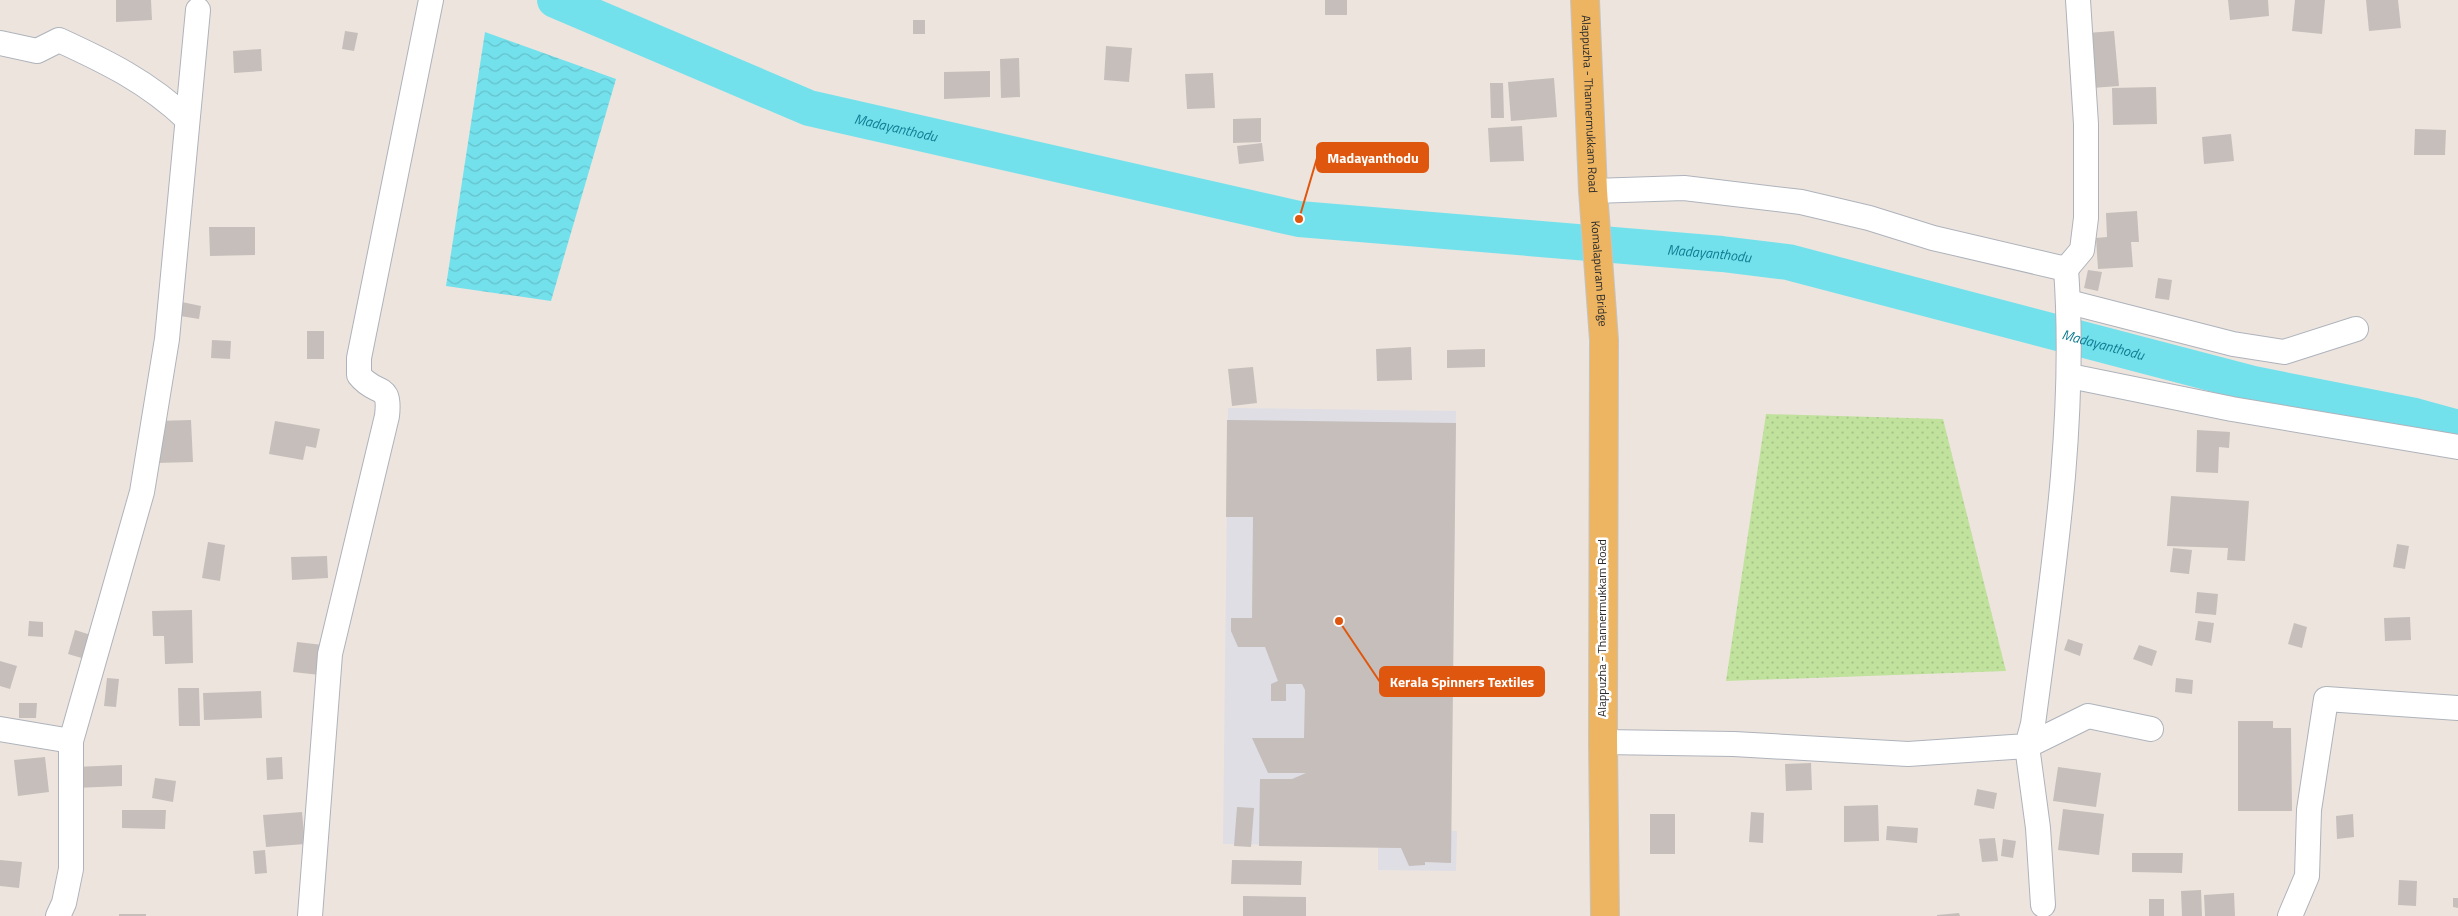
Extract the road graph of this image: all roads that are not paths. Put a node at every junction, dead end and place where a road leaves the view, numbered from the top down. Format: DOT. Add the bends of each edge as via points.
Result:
graph roads {
  1 [pos="1585,0"];
  2 [pos="2078,0"];
  3 [pos="430,2"];
  4 [pos="198,10"];
  5 [pos="0,43"];
  6 [pos="187,119"];
  7 [pos="1594,199"];
  8 [pos="2066,269"];
  9 [pos="2069,312"];
  10 [pos="2356,330"];
  11 [pos="1604,340"];
  12 [pos="2070,376"];
  13 [pos="2458,447"];
  14 [pos="2458,708"];
  15 [pos="0,729"];
  16 [pos="2151,729"];
  17 [pos="71,741"];
  18 [pos="1602,742"];
  19 [pos="2027,746"];
  20 [pos="2043,905"];
  21 [pos="58,916"];
  22 [pos="310,916"];
  23 [pos="1605,916"];
  24 [pos="2290,916"];
  1 -- 7 [label="main road, Alappuzha - Thannermukkam Road"];
  2 -- 8 [label="street" via="2086,124 2086,218 2082,250"];
  3 -- 22 [label="street" via="359,358 358,376 365,384 385,393 389,400 330,654"];
  4 -- 6 [label="street"];
  5 -- 6 [label="street" via="37,51 58,40 110,64 162,96"];
  6 -- 17 [label="street" via="167,338 142,492"];
  7 -- 8 [label="street" via="1684,188 1801,202 1933,238"];
  7 -- 11 [label="main road, Komalapuram Bridge"];
  8 -- 9 [label="street"];
  9 -- 10 [label="street" via="2284,352"];
  9 -- 12 [label="street"];
  11 -- 18 [label="main road, Alappuzha - Thannermukkam Road"];
  12 -- 13 [label="street" via="2232,409"];
  12 -- 19 [label="street" via="2058,537 2033,724"];
  14 -- 24 [label="street" via="2326,699 2309,810 2307,876"];
  15 -- 17 [label="street"];
  16 -- 19 [label="street" via="2088,716"];
  17 -- 21 [label="street" via="70,868"];
  18 -- 19 [label="street" via="1734,744 1908,754"];
  18 -- 23 [label="main road, Alappuzha - Thannermukkam Road"];
  19 -- 20 [label="street" via="2038,828"];
}
